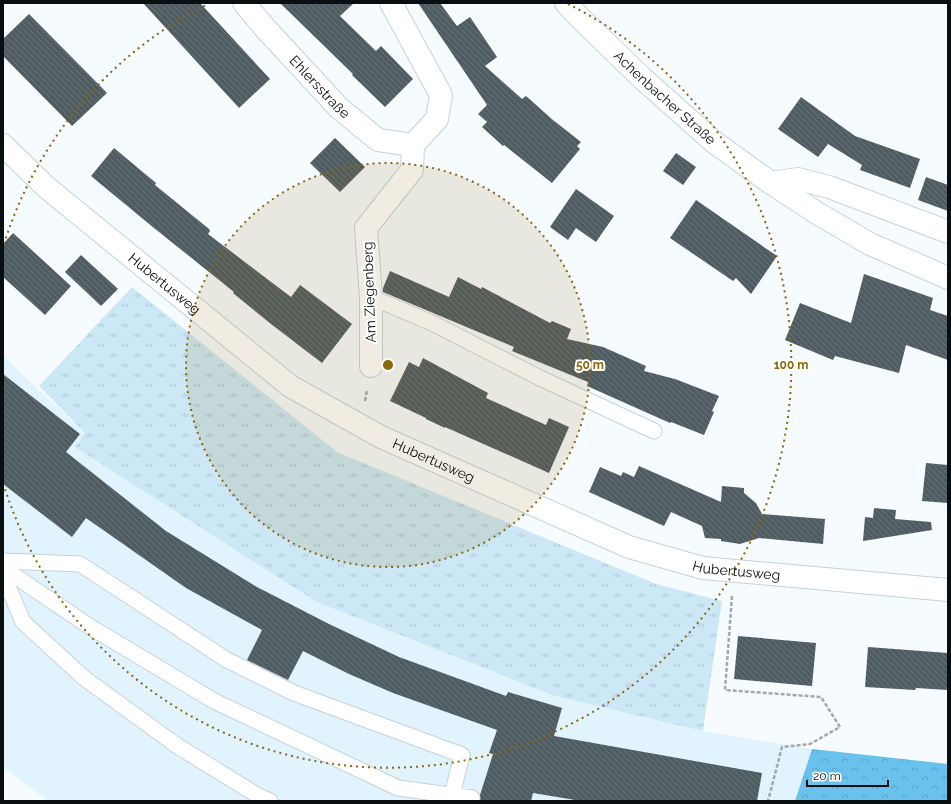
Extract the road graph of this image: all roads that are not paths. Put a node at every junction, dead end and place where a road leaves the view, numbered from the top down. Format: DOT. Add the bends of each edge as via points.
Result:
graph roads {
  1 [pos="244,3"];
  2 [pos="391,3"];
  3 [pos="566,3"];
  4 [pos="3,145"];
  5 [pos="413,146"];
  6 [pos="771,184"];
  7 [pos="948,232"];
  8 [pos="948,278"];
  9 [pos="371,297"];
  10 [pos="371,366"];
  11 [pos="654,431"];
  12 [pos="3,561"];
  13 [pos="3,568"];
  14 [pos="3,578"];
  15 [pos="948,590"];
  16 [pos="452,796"];
  17 [pos="472,798"];
  18 [pos="264,800"];
  1 -- 5 [label="street, Ehlersstraße" via="339,108 378,140"];
  2 -- 5 [label="street" via="441,95 437,119"];
  3 -- 6 [label="street, Achenbacher Straße" via="642,78 714,142"];
  4 -- 15 [label="street, Hubertusweg" via="46,187 290,386 388,440 629,547 703,568"];
  5 -- 9 [label="street, Am Ziegenberg" via="412,170 366,228"];
  6 -- 7 [label="street" via="798,179 830,187"];
  6 -- 8 [label="street, Achenbacher Straße" via="870,244"];
  9 -- 10 [label="street, Am Ziegenberg"];
  9 -- 11 [label="lane"];
  12 -- 16 [label="lane" via="80,564 227,660 294,693 462,755"];
  13 -- 16 [label="lane" via="92,628 214,701 398,788"];
  14 -- 18 [label="lane" via="23,622 84,678 176,746"];
  16 -- 17 [label="lane"];
}
